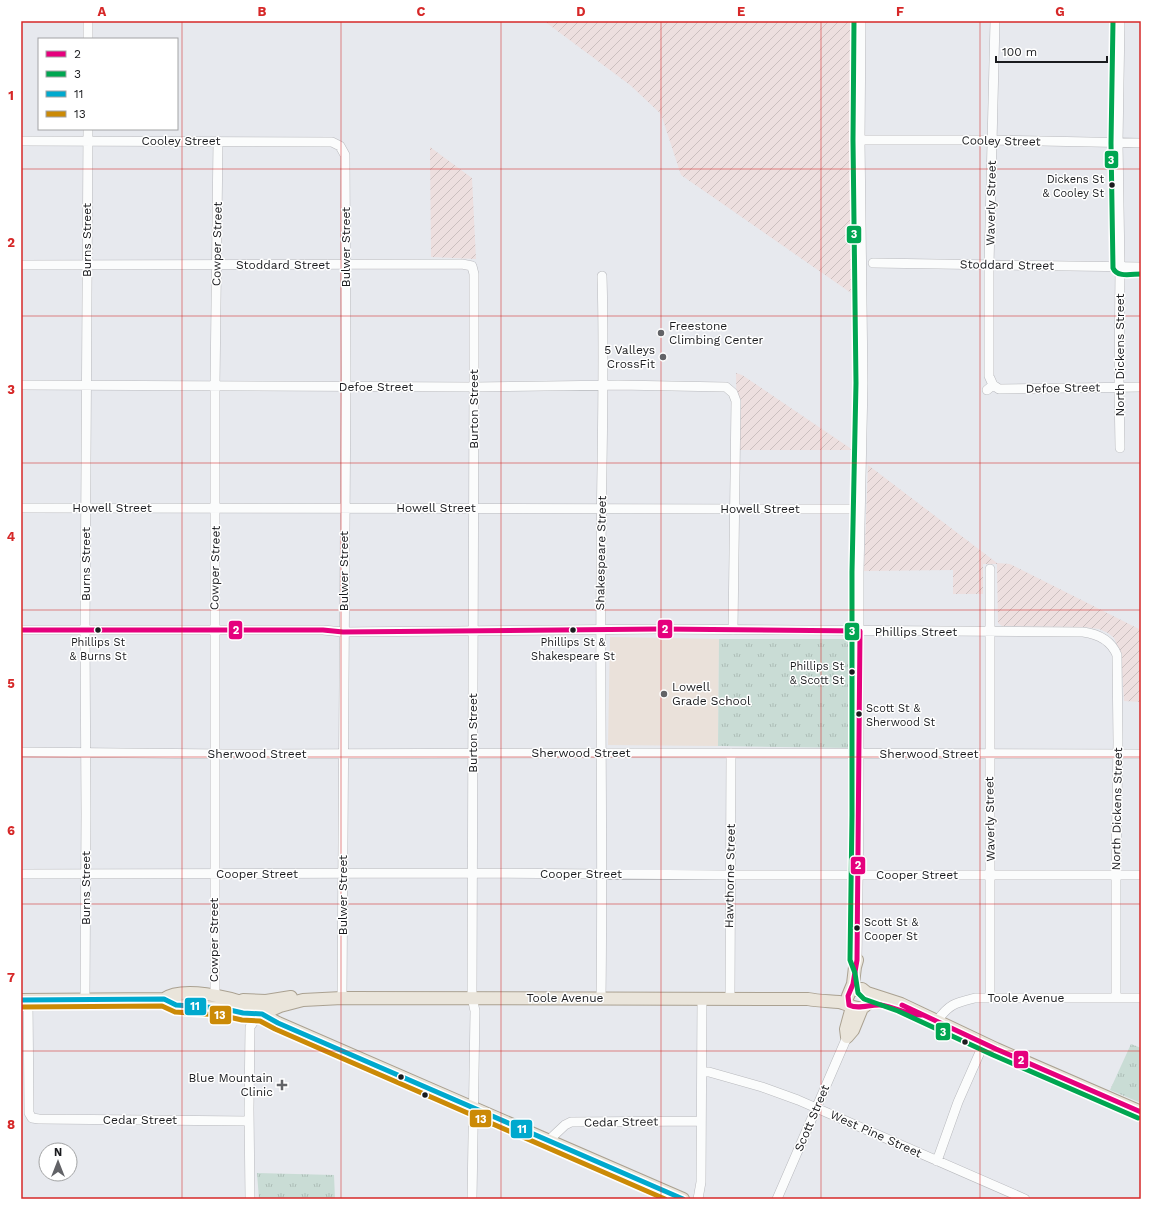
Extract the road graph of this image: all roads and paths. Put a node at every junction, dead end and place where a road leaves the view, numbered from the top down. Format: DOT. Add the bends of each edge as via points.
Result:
graph roads {
  1 [pos="88,21"];
  2 [pos="861,21"];
  3 [pos="995,21"];
  4 [pos="1120,21"];
  5 [pos="88,38"];
  6 [pos="88,130"];
  7 [pos="860,140"];
  8 [pos="992,140"];
  9 [pos="88,141"];
  10 [pos="218,141"];
  11 [pos="21,142"];
  12 [pos="1118,143"];
  13 [pos="1141,143"];
  14 [pos="340,146"];
  15 [pos="873,263"];
  16 [pos="87,264"];
  17 [pos="216,264"];
  18 [pos="21,265"];
  19 [pos="346,265"];
  20 [pos="989,265"];
  21 [pos="472,266"];
  22 [pos="1120,267"];
  23 [pos="1141,267"];
  24 [pos="602,276"];
  25 [pos="21,385"];
  26 [pos="86,385"];
  27 [pos="215,385"];
  28 [pos="603,386"];
  29 [pos="346,387"];
  30 [pos="474,387"];
  31 [pos="990,387"];
  32 [pos="1119,387"];
  33 [pos="1141,387"];
  34 [pos="1120,448"];
  35 [pos="21,508"];
  36 [pos="86,508"];
  37 [pos="216,508"];
  38 [pos="345,508"];
  39 [pos="474,508"];
  40 [pos="602,509"];
  41 [pos="734,509"];
  42 [pos="851,509"];
  43 [pos="990,569"];
  44 [pos="21,630"];
  45 [pos="85,630"];
  46 [pos="601,630"];
  47 [pos="733,630"];
  48 [pos="214,631"];
  49 [pos="473,631"];
  50 [pos="344,632"];
  51 [pos="860,632"];
  52 [pos="990,632"];
  53 [pos="1092,633"];
  54 [pos="21,752"];
  55 [pos="86,753"];
  56 [pos="731,753"];
  57 [pos="859,753"];
  58 [pos="214,754"];
  59 [pos="344,754"];
  60 [pos="473,754"];
  61 [pos="601,754"];
  62 [pos="989,754"];
  63 [pos="1118,754"];
  64 [pos="1141,754"];
  65 [pos="472,873"];
  66 [pos="21,874"];
  67 [pos="85,874"];
  68 [pos="214,874"];
  69 [pos="343,874"];
  70 [pos="603,874"];
  71 [pos="991,874"];
  72 [pos="1116,874"];
  73 [pos="730,875"];
  74 [pos="858,875"];
  75 [pos="1141,875"];
  76 [pos="857,960"];
  77 [pos="850,991"];
  78 [pos="866,992"];
  79 [pos="220,997"];
  80 [pos="472,997"];
  81 [pos="990,997"];
  82 [pos="1116,997"];
  83 [pos="322,998"];
  84 [pos="342,998"];
  85 [pos="601,998"];
  86 [pos="702,998"];
  87 [pos="730,998"];
  88 [pos="808,998"];
  89 [pos="1141,998"];
  90 [pos="85,999"];
  91 [pos="164,999"];
  92 [pos="25,1000"];
  93 [pos="857,1006"];
  94 [pos="262,1014"];
  95 [pos="921,1015"];
  96 [pos="938,1021"];
  97 [pos="847,1036"];
  98 [pos="984,1043"];
  99 [pos="702,1072"];
  100 [pos="473,1107"];
  101 [pos="817,1108"];
  102 [pos="1141,1112"];
  103 [pos="249,1121"];
  104 [pos="701,1121"];
  105 [pos="549,1140"];
  106 [pos="937,1161"];
  107 [pos="250,1199"];
  108 [pos="472,1199"];
  109 [pos="683,1199"];
  110 [pos="698,1199"];
  111 [pos="777,1199"];
  112 [pos="1025,1199"];
  1 -- 5 [label="street"];
  2 -- 7 [label="street"];
  3 -- 8 [label="street, Waverly Street"];
  4 -- 12 [label="street, North Dickens Street"];
  6 -- 9 [label="street, Burns Street"];
  7 -- 8 [label="street, Cooley Street"];
  7 -- 51 [label="street" via="863,383"];
  8 -- 12 [label="street, Cooley Street"];
  8 -- 20 [label="street, Waverly Street"];
  9 -- 10 [label="street, Cooley Street"];
  9 -- 11 [label="street, Cooley Street"];
  9 -- 16 [label="street, Burns Street"];
  10 -- 14 [label="street, Cooley Street" via="332,142"];
  10 -- 17 [label="street, Cowper Street"];
  12 -- 13 [label="street, Cooley Street"];
  12 -- 22 [label="street, North Dickens Street"];
  14 -- 19 [label="street, Bulwer Street" via="346,158"];
  15 -- 20 [label="street, Stoddard Street"];
  16 -- 17 [label="street, Stoddard Street"];
  16 -- 18 [label="street, Stoddard Street"];
  16 -- 26 [label="street, Burns Street"];
  17 -- 19 [label="street, Stoddard Street"];
  17 -- 27 [label="street, Cowper Street"];
  19 -- 21 [label="street, Stoddard Street"];
  19 -- 29 [label="street, Bulwer Street"];
  20 -- 22 [label="street, Stoddard Street"];
  20 -- 31 [label="street, Waverly Street"];
  21 -- 30 [label="street, Burton Street"];
  22 -- 23 [label="street, Stoddard Street"];
  22 -- 32 [label="street, North Dickens Street"];
  24 -- 28 [label="street, Shakespeare Street"];
  25 -- 26 [label="street, Defoe Street"];
  26 -- 27 [label="street, Defoe Street"];
  26 -- 36 [label="street, Burns Street"];
  27 -- 29 [label="street, Defoe Street"];
  27 -- 37 [label="street, Cowper Street"];
  28 -- 30 [label="street, Defoe Street"];
  28 -- 40 [label="street, Shakespeare Street"];
  28 -- 41 [label="street, Defoe Street" via="719,386 731,390 736,401"];
  29 -- 30 [label="street, Defoe Street"];
  29 -- 38 [label="street, Bulwer Street"];
  30 -- 39 [label="street, Burton Street"];
  31 -- 32 [label="street, Defoe Street"];
  32 -- 33 [label="street, Defoe Street"];
  32 -- 34 [label="street, North Dickens Street"];
  35 -- 36 [label="street, Howell Street"];
  36 -- 37 [label="street, Howell Street"];
  36 -- 45 [label="street, Burns Street"];
  37 -- 38 [label="street, Howell Street"];
  37 -- 48 [label="street, Cowper Street"];
  38 -- 39 [label="street, Howell Street"];
  38 -- 50 [label="street, Bulwer Street"];
  39 -- 40 [label="street, Howell Street"];
  39 -- 49 [label="street, Burton Street"];
  40 -- 41 [label="street, Howell Street"];
  40 -- 46 [label="street, Shakespeare Street"];
  41 -- 42 [label="street, Howell Street"];
  41 -- 47 [label="street"];
  43 -- 52 [label="street, Waverly Street"];
  44 -- 45 [label="street, Phillips Street"];
  45 -- 48 [label="street, Phillips Street"];
  45 -- 55 [label="street, Burns Street"];
  46 -- 47 [label="street, Phillips Street"];
  46 -- 49 [label="street, Phillips Street"];
  46 -- 61 [label="street, Shakespeare Street"];
  47 -- 51 [label="street, Phillips Street"];
  48 -- 50 [label="street, Phillips Street"];
  48 -- 58 [label="street, Cowper Street"];
  49 -- 50 [label="street, Phillips Street"];
  49 -- 60 [label="street, Burton Street"];
  50 -- 59 [label="street, Bulwer Street"];
  51 -- 52 [label="street, Phillips Street"];
  51 -- 57 [label="street"];
  52 -- 53 [label="street, Phillips Street"];
  52 -- 62 [label="street, Waverly Street"];
  53 -- 63 [label="street, North Dickens Street" via="1106,640 1117,655"];
  54 -- 55 [label="street, Sherwood Street"];
  55 -- 58 [label="street, Sherwood Street"];
  55 -- 67 [label="street, Burns Street"];
  56 -- 57 [label="street, Sherwood Street"];
  56 -- 61 [label="street, Sherwood Street"];
  56 -- 73 [label="street, Hawthorne Street"];
  57 -- 62 [label="street, Sherwood Street"];
  57 -- 74 [label="street"];
  58 -- 59 [label="street, Sherwood Street"];
  58 -- 68 [label="street, Cowper Street"];
  59 -- 60 [label="street, Sherwood Street"];
  59 -- 69 [label="street, Bulwer Street"];
  60 -- 61 [label="street, Sherwood Street"];
  60 -- 65 [label="street, Burton Street"];
  61 -- 70 [label="street, Shakespeare Street"];
  62 -- 63 [label="street, Sherwood Street"];
  62 -- 71 [label="street, Waverly Street"];
  63 -- 64 [label="street, Sherwood Street"];
  63 -- 72 [label="street, North Dickens Street"];
  65 -- 69 [label="street, Cooper Street"];
  65 -- 70 [label="street, Cooper Street"];
  65 -- 80 [label="street, Burton Street"];
  66 -- 67 [label="street, Cooper Street"];
  67 -- 68 [label="street, Cooper Street"];
  67 -- 90 [label="street, Burns Street"];
  68 -- 69 [label="street, Cooper Street"];
  68 -- 79 [label="street, Cowper Street"];
  69 -- 84 [label="street, Bulwer Street"];
  70 -- 73 [label="street, Cooper Street"];
  70 -- 85 [label="street, Shakespeare Street"];
  71 -- 72 [label="street, Cooper Street"];
  71 -- 74 [label="street, Cooper Street"];
  71 -- 81 [label="street, Waverly Street"];
  72 -- 75 [label="street, Cooper Street"];
  72 -- 82 [label="street, North Dickens Street"];
  73 -- 74 [label="street, Cooper Street"];
  73 -- 87 [label="street, Hawthorne Street"];
  74 -- 76 [label="street"];
  76 -- 77 [label="main road"];
  76 -- 78 [label="main road"];
  77 -- 78 [label="main road" via="857,988"];
  77 -- 88 [label="main road, Toole Avenue"];
  77 -- 93 [label="main road" via="848,999"];
  78 -- 93 [label="main road" via="868,1000"];
  78 -- 95 [label="main road, Toole Avenue" via="901,1004"];
  79 -- 83 [label="main road, Toole Avenue" via="255,1001 288,997"];
  79 -- 91 [label="main road" via="174,993"];
  79 -- 94 [label="main road" via="249,1005"];
  80 -- 84 [label="main road, Toole Avenue"];
  80 -- 85 [label="main road, Toole Avenue"];
  80 -- 100 [label="street, Burton Street" via="475,1011"];
  81 -- 82 [label="street, Toole Avenue"];
  81 -- 96 [label="street, Toole Avenue" via="956,1003 945,1010"];
  82 -- 89 [label="street, Toole Avenue"];
  83 -- 84 [label="main road, Toole Avenue"];
  83 -- 94 [label="main road, Toole Avenue" via="292,1002"];
  85 -- 86 [label="main road, Toole Avenue"];
  86 -- 87 [label="main road, Toole Avenue"];
  86 -- 99 [label="street"];
  87 -- 88 [label="main road, Toole Avenue"];
  88 -- 93 [label="main road, Toole Avenue"];
  90 -- 91 [label="main road"];
  90 -- 92 [label="main road"];
  91 -- 94 [label="main road" via="176,1005"];
  92 -- 103 [label="street, Cedar Street" via="29,1113 32,1118"];
  93 -- 95 [label="main road, Toole Avenue" via="882,1005"];
  93 -- 97 [label="main road" via="853,1030"];
  94 -- 100 [label="main road"];
  94 -- 103 [label="street" via="250,1027"];
  95 -- 96 [label="main road, Toole Avenue"];
  96 -- 98 [label="main road"];
  97 -- 101 [label="street, Scott Street"];
  98 -- 102 [label="main road"];
  98 -- 106 [label="street" via="958,1102"];
  99 -- 101 [label="street, West Pine Street" via="762,1087"];
  99 -- 104 [label="street"];
  100 -- 105 [label="main road"];
  100 -- 108 [label="street, Burton Street"];
  101 -- 106 [label="street, West Pine Street"];
  101 -- 111 [label="street, Scott Street"];
  103 -- 107 [label="street"];
  104 -- 105 [label="street, Cedar Street" via="571,1122"];
  104 -- 110 [label="street" via="701,1182"];
  105 -- 109 [label="main road"];
  106 -- 112 [label="street, West Pine Street"];
}
